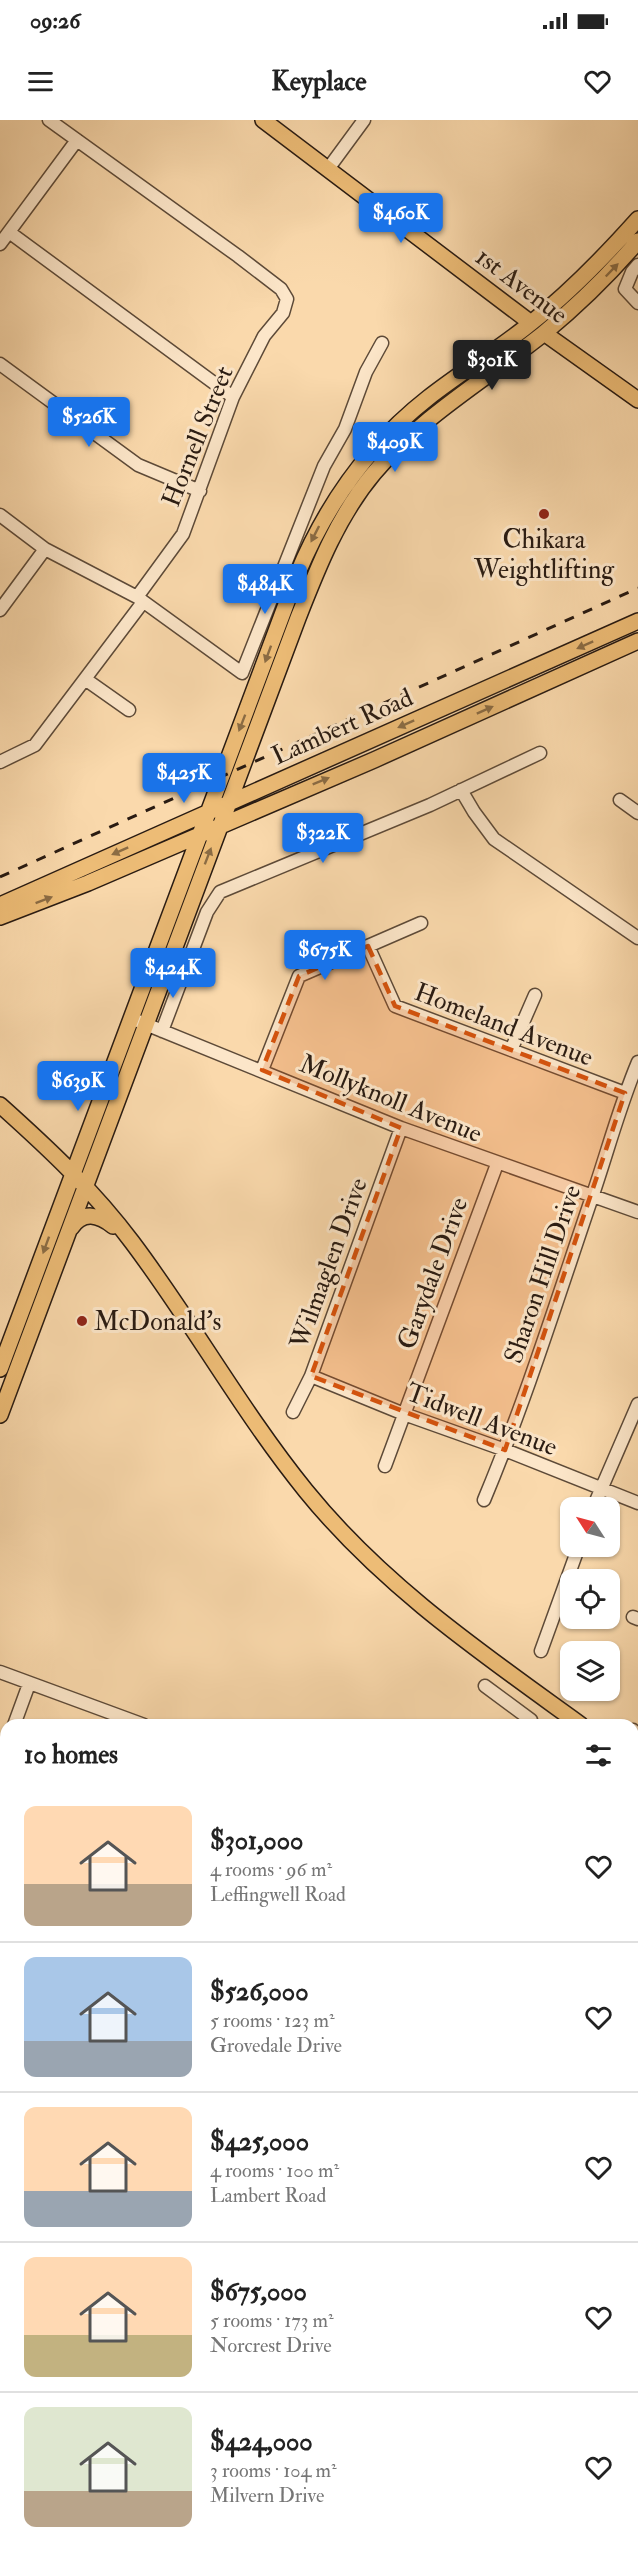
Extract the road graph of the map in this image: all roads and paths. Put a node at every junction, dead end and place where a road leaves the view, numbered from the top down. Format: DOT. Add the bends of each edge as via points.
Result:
graph roads {
  1 [pos="49,120"];
  2 [pos="263,120"];
  3 [pos="364,120"];
  4 [pos="77,140"];
  5 [pos="328,168"];
  6 [pos="638,219"];
  7 [pos="9,232"];
  8 [pos="638,242"];
  9 [pos="0,244"];
  10 [pos="638,265"];
  11 [pos="638,303"];
  12 [pos="531,323"];
  13 [pos="544,333"];
  14 [pos="382,343"];
  15 [pos="0,364"];
  16 [pos="234,397"];
  17 [pos="638,400"];
  18 [pos="200,490"];
  19 [pos="0,515"];
  20 [pos="45,549"];
  21 [pos="140,600"];
  22 [pos="0,610"];
  23 [pos="638,621"];
  24 [pos="638,640"];
  25 [pos="86,679"];
  26 [pos="129,710"];
  27 [pos="540,753"];
  28 [pos="0,762"];
  29 [pos="297,772"];
  30 [pos="239,773"];
  31 [pos="461,790"];
  32 [pos="620,800"];
  33 [pos="228,803"];
  34 [pos="208,812"];
  35 [pos="638,813"];
  36 [pos="220,825"];
  37 [pos="200,834"];
  38 [pos="124,867"];
  39 [pos="176,897"];
  40 [pos="0,905"];
  41 [pos="0,918"];
  42 [pos="421,923"];
  43 [pos="638,938"];
  44 [pos="368,946"];
  45 [pos="535,995"];
  46 [pos="131,1018"];
  47 [pos="146,1024"];
  48 [pos="162,1031"];
  49 [pos="512,1050"];
  50 [pos="638,1062"];
  51 [pos="262,1070"];
  52 [pos="625,1093"];
  53 [pos="0,1106"];
  54 [pos="401,1128"];
  55 [pos="497,1164"];
  56 [pos="73,1173"];
  57 [pos="86,1185"];
  58 [pos="592,1197"];
  59 [pos="638,1212"];
  60 [pos="68,1233"];
  61 [pos="131,1240"];
  62 [pos="0,1369"];
  63 [pos="311,1376"];
  64 [pos="638,1404"];
  65 [pos="293,1412"];
  66 [pos="404,1414"];
  67 [pos="0,1415"];
  68 [pos="505,1450"];
  69 [pos="385,1466"];
  70 [pos="600,1488"];
  71 [pos="597,1497"];
  72 [pos="484,1500"];
  73 [pos="638,1503"];
  74 [pos="575,1557"];
  75 [pos="542,1651"];
  76 [pos="0,1672"];
  77 [pos="29,1684"];
  78 [pos="485,1686"];
  79 [pos="16,1719"];
  80 [pos="115,1719"];
  81 [pos="530,1719"];
  82 [pos="573,1719"];
  1 -- 4 [label="street"];
  2 -- 5 [label="main road, 1st Avenue"];
  3 -- 5 [label="street"];
  4 -- 7 [label="street"];
  4 -- 16 [label="street, Hornell Street" via="281,289 287,299 283,313 264,336"];
  5 -- 12 [label="main road, 1st Avenue"];
  6 -- 12 [label="main road" via="579,281"];
  7 -- 9 [label="street"];
  7 -- 16 [label="street"];
  13 -- 8 [label="main road, one-way"];
  10 -- 11 [label="street" via="625,289"];
  12 -- 13 [label="street, 1st Avenue"];
  12 -- 34 [label="main road, one-way" via="407,415 366,457 332,504 297,575"];
  13 -- 17 [label="main road, 1st Avenue"];
  13 -- 30 [label="main road" via="413,431 372,474 321,559"];
  14 -- 21 [label="street" via="366,372 345,429 324,466 242,673"];
  15 -- 18 [label="street" via="138,465"];
  16 -- 18 [label="street, Hornell Street"];
  18 -- 21 [label="street, Hornell Street" via="183,534"];
  19 -- 20 [label="street"];
  20 -- 21 [label="street"];
  20 -- 22 [label="street"];
  21 -- 25 [label="street, Hornell Street"];
  23 -- 29 [label="main road, Lambert Road, one-way"];
  36 -- 24 [label="main road, Lambert Road, one-way"];
  25 -- 26 [label="street"];
  25 -- 28 [label="street, Hornell Street" via="35,745"];
  27 -- 31 [label="street"];
  29 -- 30 [label="main road" via="257,783 249,783"];
  29 -- 33 [label="main road, Lambert Road"];
  30 -- 33 [label="main road"];
  31 -- 43 [label="street" via="494,838"];
  31 -- 48 [label="street" via="220,892 207,912"];
  32 -- 35 [label="street"];
  33 -- 34 [label="main road, Lambert Road"];
  33 -- 36 [label="main road"];
  34 -- 37 [label="main road"];
  34 -- 40 [label="main road, Lambert Road, one-way"];
  36 -- 37 [label="main road, Lambert Road"];
  47 -- 36 [label="main road, one-way"];
  37 -- 38 [label="main road, Lambert Road"];
  37 -- 39 [label="main road"];
  38 -- 39 [label="main road" via="163,854 174,857 180,867"];
  41 -- 38 [label="main road, Lambert Road, one-way"];
  39 -- 46 [label="main road"];
  42 -- 44 [label="street"];
  44 -- 49 [label="street, Homeland Avenue" via="394,1006"];
  44 -- 51 [label="street" via="299,976"];
  45 -- 49 [label="street"];
  46 -- 47 [label="street, Mollyknoll Avenue"];
  46 -- 56 [label="main road"];
  47 -- 48 [label="street, Mollyknoll Avenue"];
  47 -- 57 [label="main road"];
  48 -- 51 [label="street, Mollyknoll Avenue"];
  49 -- 52 [label="street, Homeland Avenue"];
  50 -- 52 [label="street, Sharon Hill Drive"];
  51 -- 54 [label="street, Mollyknoll Avenue"];
  52 -- 58 [label="street, Sharon Hill Drive"];
  53 -- 56 [label="main road"];
  54 -- 55 [label="street, Mollyknoll Avenue"];
  54 -- 63 [label="street, Wilmaglen Drive"];
  55 -- 58 [label="street, Mollyknoll Avenue"];
  55 -- 66 [label="street, Garydale Drive"];
  56 -- 57 [label="main road"];
  56 -- 62 [label="main road, one-way"];
  57 -- 60 [label="main road"];
  57 -- 61 [label="main road"];
  58 -- 59 [label="street, Mollyknoll Avenue"];
  58 -- 68 [label="street, Sharon Hill Drive"];
  60 -- 61 [label="main road" via="79,1218 95,1215"];
  60 -- 67 [label="main road"];
  61 -- 82 [label="main road" via="250,1419 342,1533 460,1638"];
  63 -- 65 [label="street, Wilmaglen Drive"];
  63 -- 66 [label="street, Tidwell Avenue"];
  64 -- 70 [label="street"];
  66 -- 68 [label="street, Tidwell Avenue"];
  66 -- 69 [label="street, Garydale Drive"];
  68 -- 70 [label="street, Tidwell Avenue"];
  68 -- 72 [label="street, Sharon Hill Drive"];
  70 -- 71 [label="street"];
  70 -- 73 [label="street, Tidwell Avenue"];
  74 -- 75 [label="street"];
  76 -- 77 [label="street"];
  77 -- 79 [label="street"];
  77 -- 80 [label="street"];
  78 -- 81 [label="street"];
}
